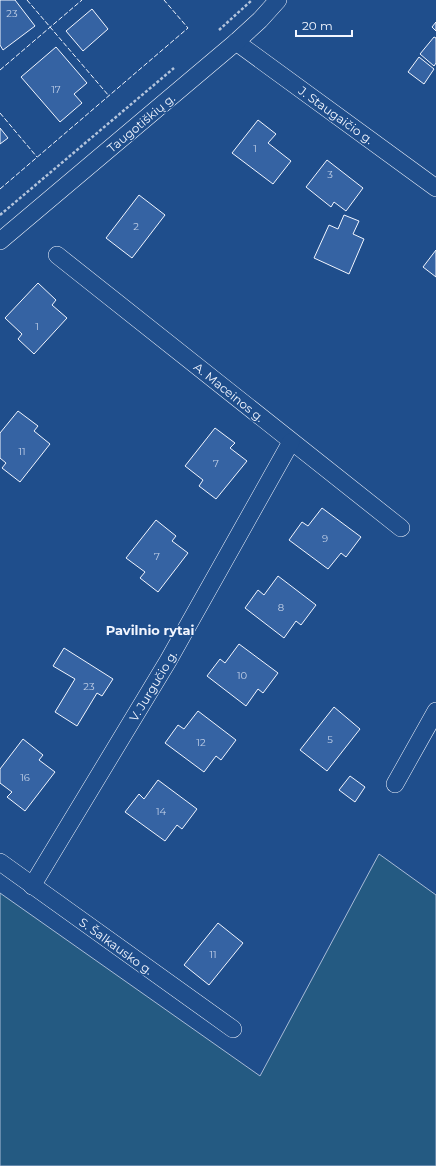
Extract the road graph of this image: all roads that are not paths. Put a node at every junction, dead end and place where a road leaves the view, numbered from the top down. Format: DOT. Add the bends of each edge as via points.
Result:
graph roads {
  1 [pos="278,0"];
  2 [pos="236,42"];
  3 [pos="436,188"];
  4 [pos="0,241"];
  5 [pos="57,255"];
  6 [pos="291,442"];
  7 [pos="401,528"];
  8 [pos="436,711"];
  9 [pos="395,784"];
  10 [pos="0,862"];
  11 [pos="32,886"];
  12 [pos="233,1029"];
  1 -- 2 [label="street, Taugotiškių g."];
  2 -- 3 [label="street, J. Staugaičio g."];
  2 -- 4 [label="street, Taugotiškių g."];
  5 -- 6 [label="street, A. Maceinos g."];
  6 -- 7 [label="street, A. Maceinos g."];
  6 -- 11 [label="street, V. Jurgučio g." via="168,661"];
  8 -- 9 [label="street"];
  10 -- 11 [label="street, S. Šalkausko g."];
  11 -- 12 [label="street, S. Šalkausko g."];
}
